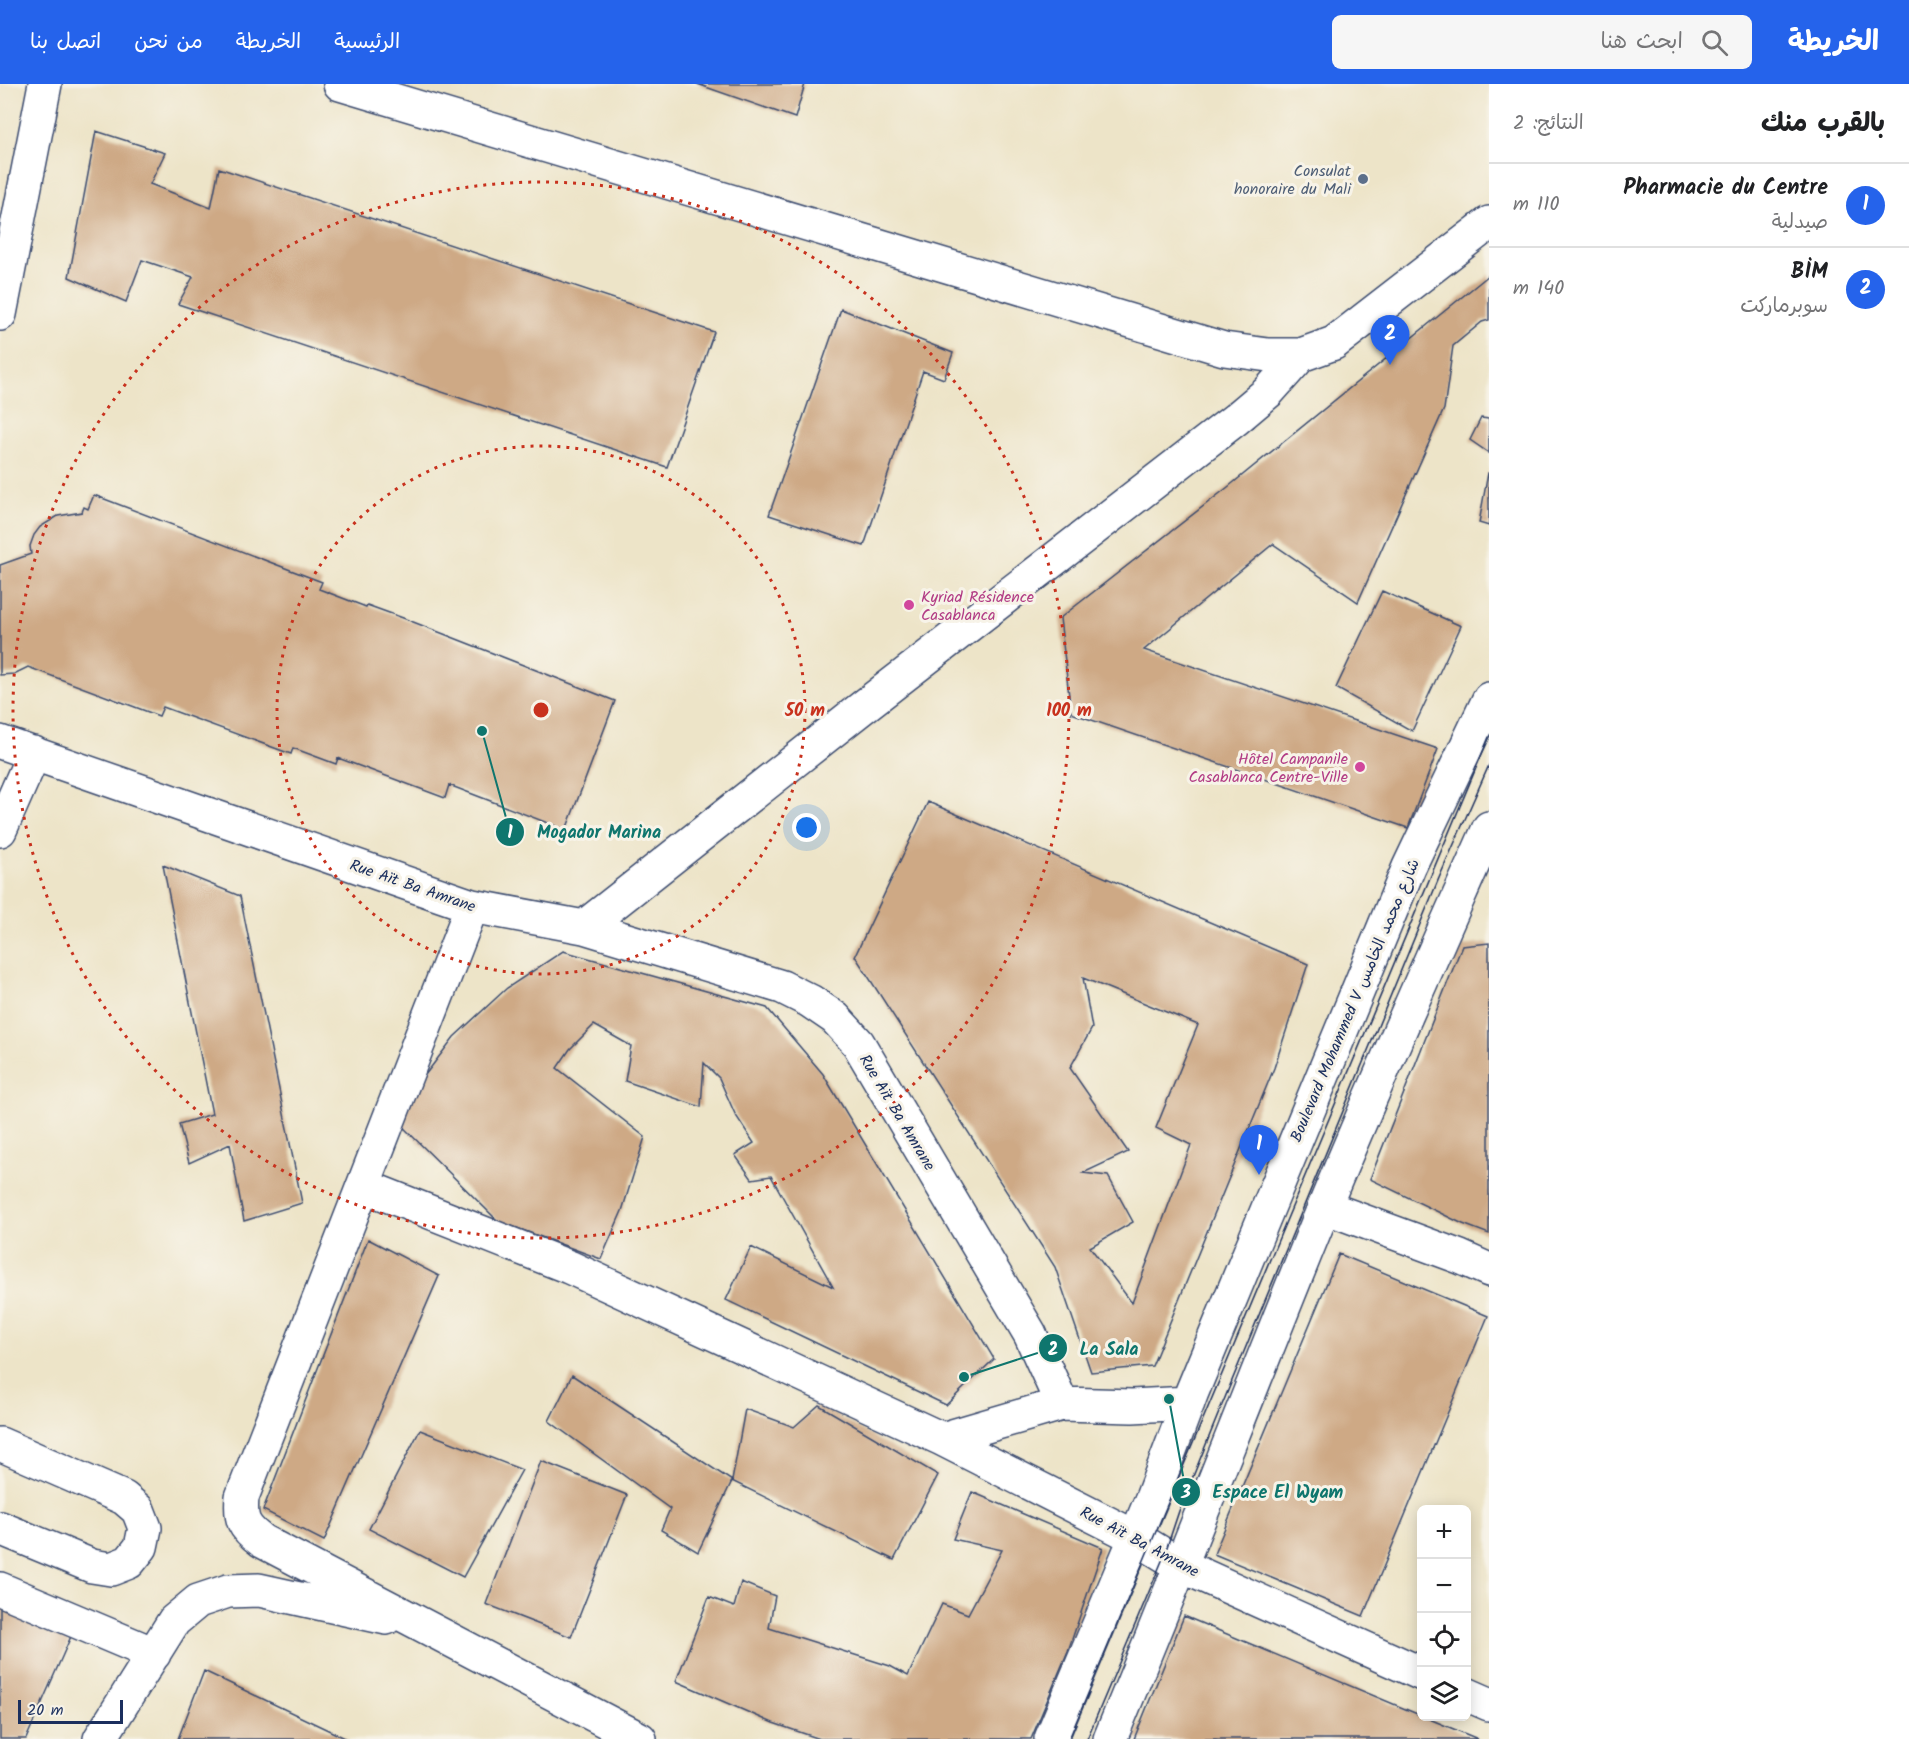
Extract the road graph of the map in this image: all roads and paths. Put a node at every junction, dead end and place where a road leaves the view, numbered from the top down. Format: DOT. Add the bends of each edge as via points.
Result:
graph roads {
  1 [pos="45,84"];
  2 [pos="340,84"];
  3 [pos="1489,223"];
  4 [pos="0,314"];
  5 [pos="1301,354"];
  6 [pos="1489,699"];
  7 [pos="0,742"];
  8 [pos="34,753"];
  9 [pos="1489,828"];
  10 [pos="0,830"];
  11 [pos="1476,890"];
  12 [pos="472,906"];
  13 [pos="584,927"];
  14 [pos="364,1186"];
  15 [pos="1325,1207"];
  16 [pos="1489,1270"];
  17 [pos="1188,1403"];
  18 [pos="1062,1404"];
  19 [pos="942,1439"];
  20 [pos="0,1444"];
  21 [pos="0,1528"];
  22 [pos="1136,1537"];
  23 [pos="1182,1566"];
  24 [pos="0,1589"];
  25 [pos="425,1627"];
  26 [pos="154,1653"];
  27 [pos="1417,1672"];
  28 [pos="1471,1696"];
  29 [pos="1489,1704"];
  30 [pos="100,1739"];
  31 [pos="640,1739"];
  32 [pos="1052,1739"];
  33 [pos="1110,1739"];
  1 -- 4 [label="street"];
  2 -- 5 [label="street" via="1224,349 1268,355"];
  3 -- 5 [label="street" via="1334,343"];
  5 -- 13 [label="street" via="1268,392 1236,418"];
  6 -- 17 [label="street, Boulevard Mohammed V شارع محمد الخامس" via="1409,867"];
  7 -- 8 [label="street, Rue Aït Ba Amrane"];
  8 -- 10 [label="street"];
  8 -- 12 [label="street, Rue Aït Ba Amrane"];
  9 -- 11 [label="street"];
  11 -- 15 [label="street"];
  12 -- 13 [label="street, Rue Aït Ba Amrane"];
  12 -- 14 [label="street"];
  13 -- 18 [label="street, Rue Aït Ba Amrane" via="782,987 835,1018 858,1043 1030,1334"];
  14 -- 19 [label="street, Rue Aït Ba Amrane" via="569,1267"];
  14 -- 25 [label="street" via="242,1497 241,1514 248,1530 262,1541"];
  15 -- 16 [label="street"];
  15 -- 23 [label="street"];
  17 -- 18 [label="street"];
  17 -- 22 [label="street, Boulevard Mohammed V شارع محمد الخامس"];
  18 -- 19 [label="street"];
  19 -- 22 [label="street, Rue Aït Ba Amrane"];
  20 -- 21 [label="street" via="124,1497 138,1510 145,1528 141,1547 129,1562 111,1569 92,1566"];
  22 -- 23 [label="street, Rue Aït Ba Amrane"];
  22 -- 32 [label="street, Boulevard Mohammed V شارع محمد الخامس"];
  23 -- 27 [label="street, Rue Aït Ba Amrane"];
  23 -- 33 [label="street"];
  24 -- 26 [label="street"];
  25 -- 26 [label="street" via="259,1590 228,1591 198,1601 174,1621"];
  25 -- 31 [label="street"];
  26 -- 30 [label="street"];
  28 -- 29 [label="street"];
}
